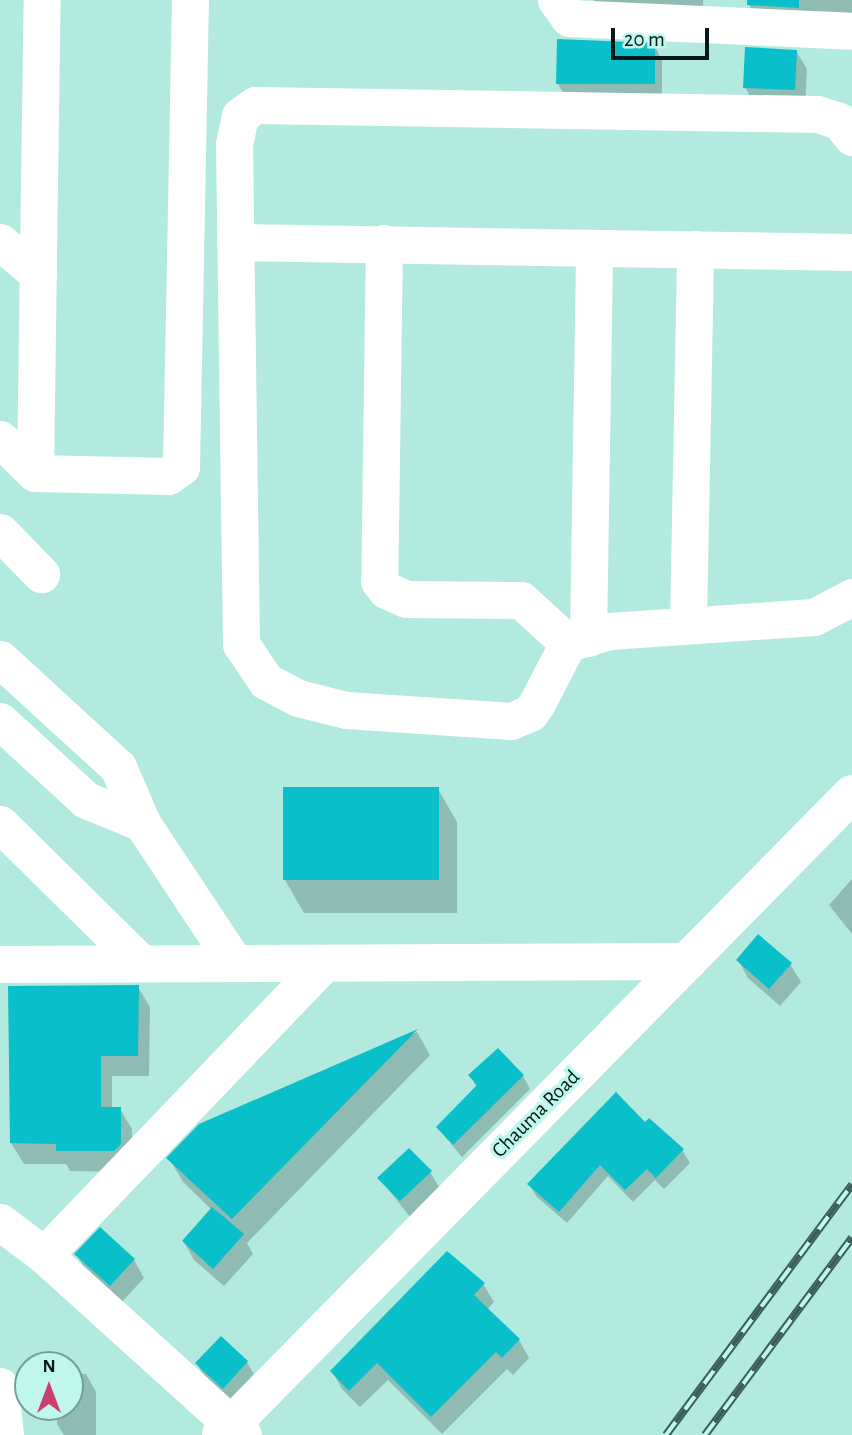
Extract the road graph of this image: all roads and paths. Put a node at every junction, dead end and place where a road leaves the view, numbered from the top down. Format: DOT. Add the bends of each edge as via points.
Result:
graph roads {
  1 [pos="42,0"];
  2 [pos="190,0"];
  3 [pos="556,0"];
  4 [pos="727,13"];
  5 [pos="852,31"];
  6 [pos="852,137"];
  7 [pos="235,242"];
  8 [pos="384,243"];
  9 [pos="594,248"];
  10 [pos="695,249"];
  11 [pos="852,252"];
  12 [pos="13,261"];
  13 [pos="0,439"];
  14 [pos="35,473"];
  15 [pos="0,532"];
  16 [pos="41,574"];
  17 [pos="852,597"];
  18 [pos="688,623"];
  19 [pos="578,641"];
  20 [pos="0,659"];
  21 [pos="0,721"];
  22 [pos="852,794"];
  23 [pos="142,823"];
  24 [pos="0,824"];
  25 [pos="139,961"];
  26 [pos="688,961"];
  27 [pos="234,962"];
  28 [pos="0,964"];
  29 [pos="322,965"];
  30 [pos="0,1222"];
  31 [pos="44,1255"];
  32 [pos="0,1386"];
  33 [pos="232,1431"];
  34 [pos="5,1435"];
  1 -- 12 [label="street"];
  2 -- 14 [label="street" via="181,467 168,476"];
  3 -- 4 [label="street" via="569,18"];
  4 -- 5 [label="street"];
  6 -- 7 [label="street" via="839,121 817,114 255,105 246,108 236,125"];
  7 -- 8 [label="street"];
  7 -- 19 [label="street" via="241,644 252,665 266,681 298,698 346,710 511,721 530,713"];
  8 -- 9 [label="street"];
  8 -- 19 [label="street" via="379,581 386,590 406,599 521,600"];
  9 -- 10 [label="street"];
  9 -- 19 [label="street"];
  10 -- 11 [label="street"];
  10 -- 18 [label="street"];
  12 -- 14 [label="street"];
  13 -- 14 [label="street"];
  15 -- 16 [label="street"];
  17 -- 18 [label="street" via="814,617"];
  18 -- 19 [label="street" via="609,631"];
  20 -- 23 [label="street" via="118,767"];
  21 -- 23 [label="street" via="86,800"];
  22 -- 26 [label="street, Chauma Road"];
  23 -- 27 [label="street"];
  24 -- 25 [label="street"];
  25 -- 27 [label="street"];
  25 -- 28 [label="street"];
  26 -- 29 [label="street"];
  26 -- 33 [label="street, Chauma Road"];
  27 -- 29 [label="street"];
  29 -- 31 [label="street"];
  30 -- 31 [label="street"];
  31 -- 33 [label="street"];
  32 -- 34 [label="street"];
}
